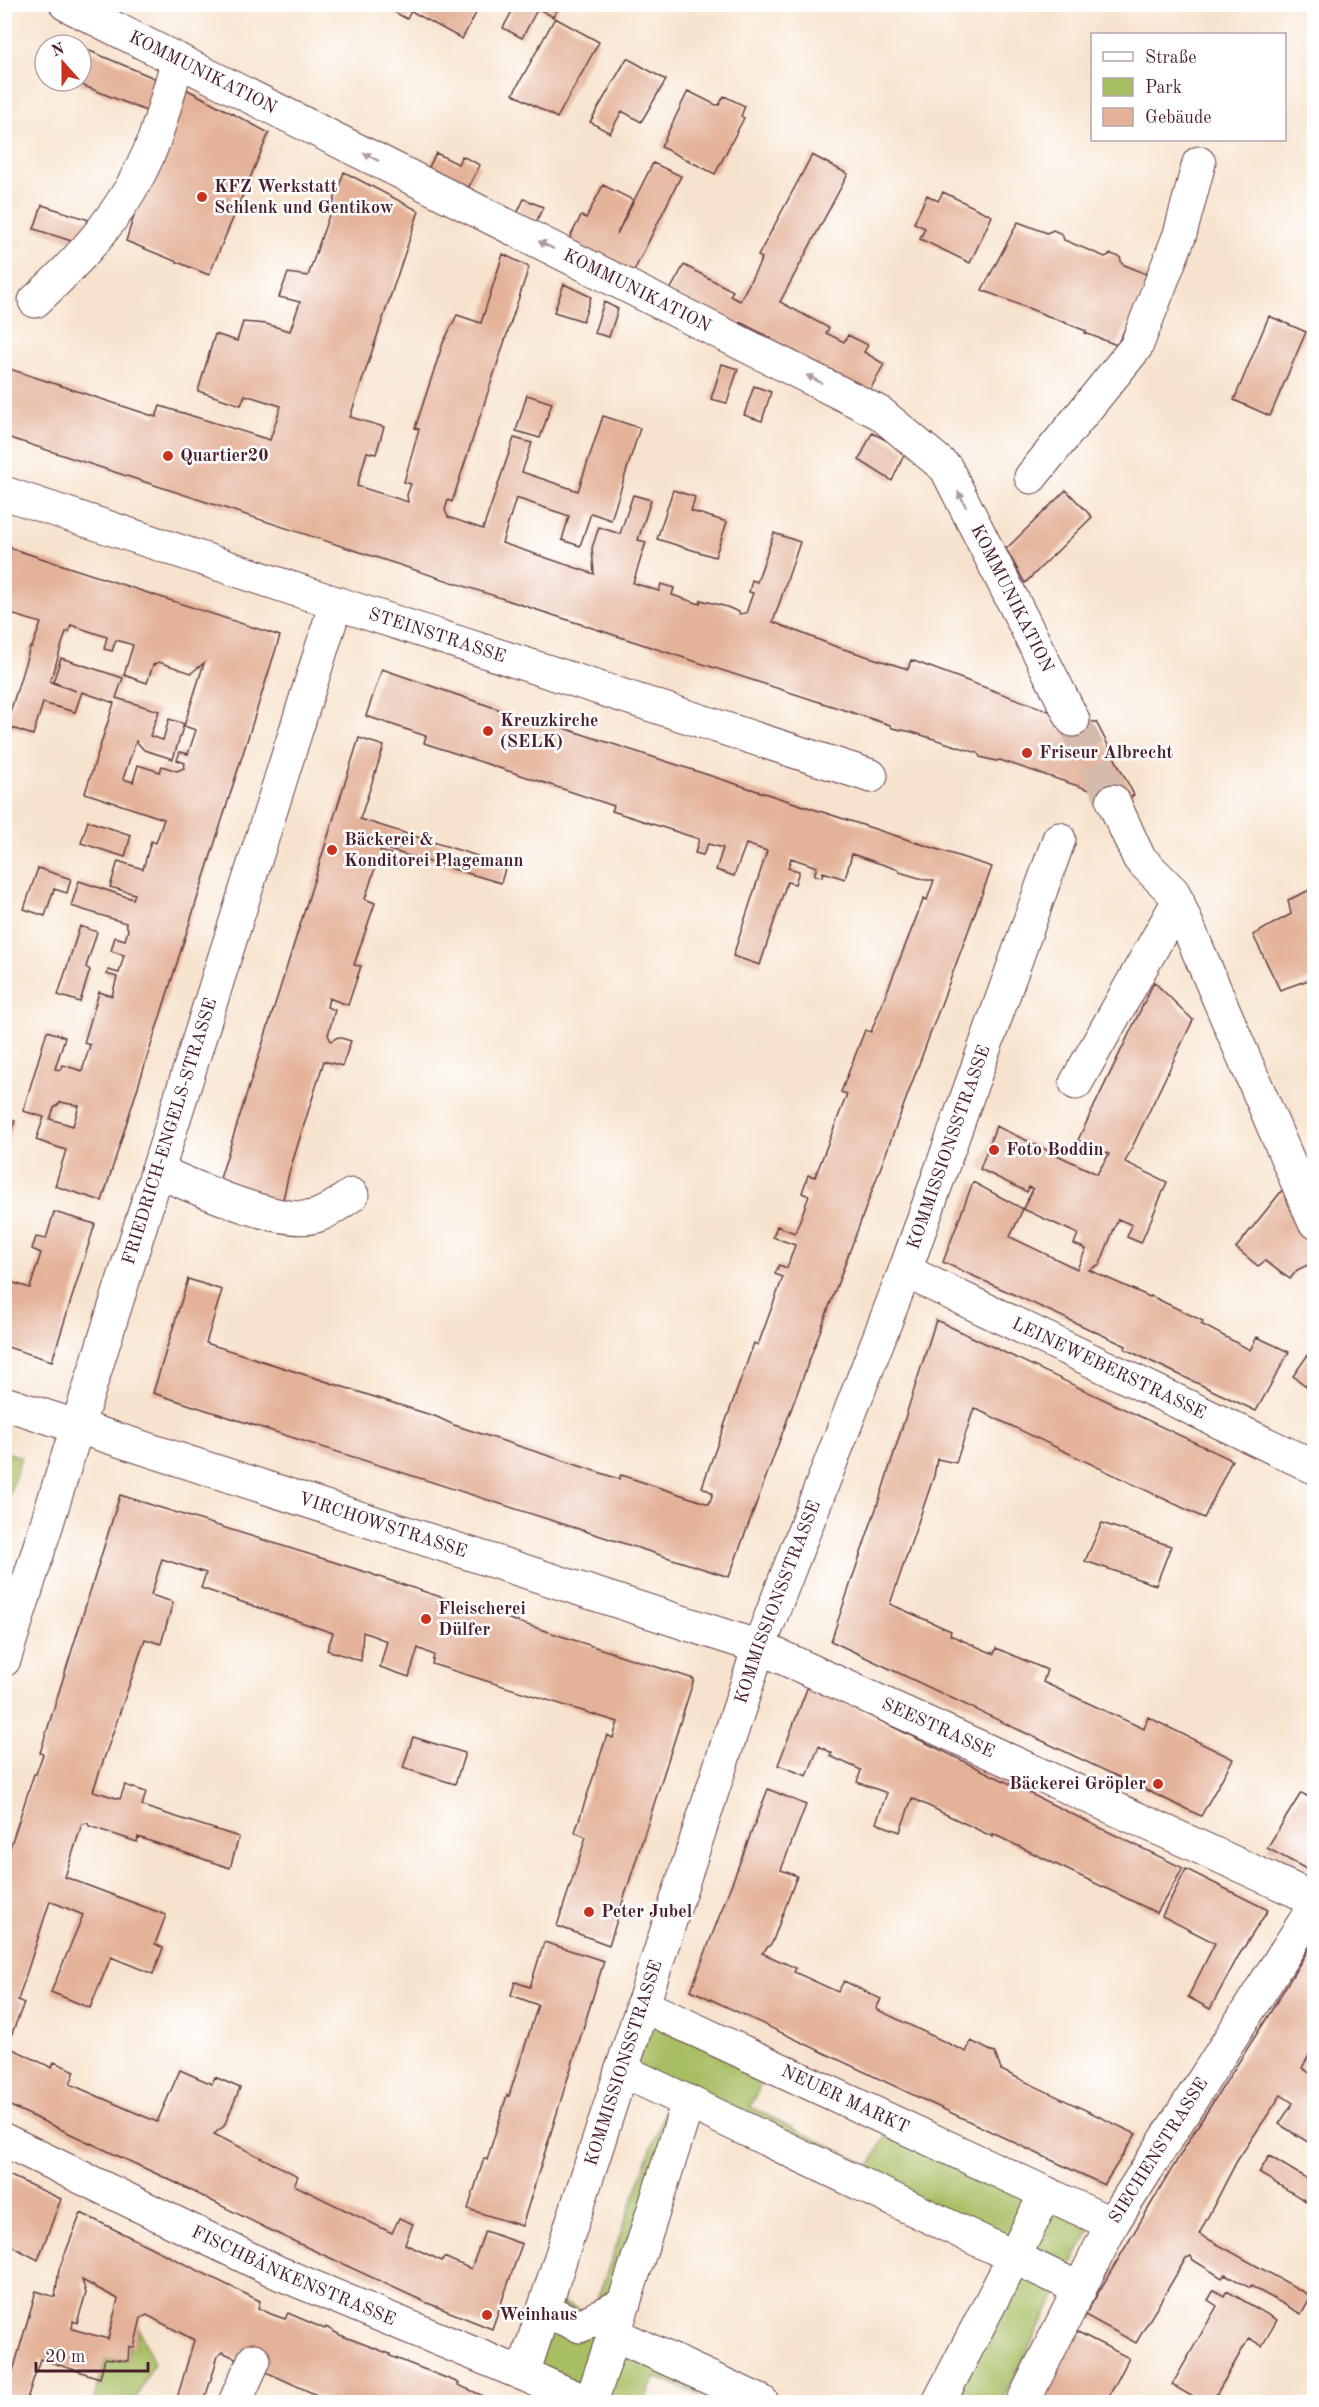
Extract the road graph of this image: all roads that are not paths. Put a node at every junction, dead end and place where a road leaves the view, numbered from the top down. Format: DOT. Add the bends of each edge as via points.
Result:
graph roads {
  1 [pos="66,4"];
  2 [pos="178,60"];
  3 [pos="1199,163"];
  4 [pos="35,301"];
  5 [pos="1031,477"];
  6 [pos="4,493"];
  7 [pos="336,603"];
  8 [pos="1072,720"];
  9 [pos="871,776"];
  10 [pos="1113,801"];
  11 [pos="1059,839"];
  12 [pos="1178,902"];
  13 [pos="1076,1083"];
  14 [pos="157,1171"];
  15 [pos="352,1195"];
  16 [pos="1314,1221"];
  17 [pos="905,1271"];
  18 [pos="4,1403"];
  19 [pos="78,1427"];
  20 [pos="1314,1467"];
  21 [pos="759,1647"];
  22 [pos="4,1660"];
  23 [pos="1314,1899"];
  24 [pos="1314,1908"];
  25 [pos="642,2005"];
  26 [pos="621,2070"];
  27 [pos="688,2102"];
  28 [pos="4,2140"];
  29 [pos="1046,2193"];
  30 [pos="1112,2224"];
  31 [pos="1014,2257"];
  32 [pos="1080,2289"];
  33 [pos="544,2310"];
  34 [pos="619,2319"];
  35 [pos="254,2360"];
  36 [pos="523,2374"];
  37 [pos="235,2403"];
  38 [pos="586,2403"];
  39 [pos="591,2403"];
  40 [pos="762,2403"];
  41 [pos="939,2403"];
  42 [pos="1023,2403"];
  1 -- 2 [label="street, KOMMUNIKATION"];
  2 -- 4 [label="street" via="150,149 119,208 64,274"];
  8 -- 2 [label="street, KOMMUNIKATION, one-way" via="946,468 880,413"];
  3 -- 5 [label="street" via="1180,234 1136,347"];
  6 -- 7 [label="street, STEINSTRASSE"];
  7 -- 9 [label="street, STEINSTRASSE"];
  7 -- 14 [label="street, FRIEDRICH-ENGELS-STRASSE"];
  10 -- 12 [label="street" via="1139,858"];
  11 -- 17 [label="street, KOMMISSIONSSTRASSE"];
  12 -- 13 [label="street"];
  12 -- 16 [label="street"];
  14 -- 15 [label="street" via="289,1218 316,1216"];
  14 -- 19 [label="street, FRIEDRICH-ENGELS-STRASSE"];
  17 -- 20 [label="street, LEINEWEBERSTRASSE"];
  17 -- 21 [label="street, KOMMISSIONSSTRASSE"];
  18 -- 19 [label="street, VIRCHOWSTRASSE"];
  19 -- 21 [label="street, VIRCHOWSTRASSE"];
  19 -- 22 [label="street, FRIEDRICH-ENGELS-STRASSE"];
  21 -- 23 [label="street, SEESTRASSE"];
  21 -- 25 [label="street, KOMMISSIONSSTRASSE"];
  24 -- 30 [label="street, SIECHENSTRASSE"];
  25 -- 26 [label="street, KOMMISSIONSSTRASSE"];
  25 -- 29 [label="street, NEUER MARKT"];
  26 -- 27 [label="street"];
  26 -- 33 [label="street, KOMMISSIONSSTRASSE"];
  27 -- 31 [label="street"];
  27 -- 34 [label="street"];
  28 -- 36 [label="street, FISCHBÄNKENSTRASSE" via="279,2273"];
  29 -- 30 [label="street, NEUER MARKT"];
  29 -- 31 [label="street"];
  30 -- 32 [label="street, SIECHENSTRASSE"];
  31 -- 32 [label="street"];
  31 -- 41 [label="street"];
  32 -- 42 [label="street, SIECHENSTRASSE"];
  33 -- 34 [label="street" via="580,2326"];
  33 -- 36 [label="street, KOMMISSIONSSTRASSE"];
  34 -- 39 [label="street"];
  34 -- 40 [label="street"];
  35 -- 37 [label="street"];
  36 -- 38 [label="street, FISCHBÄNKENSTRASSE"];
}
